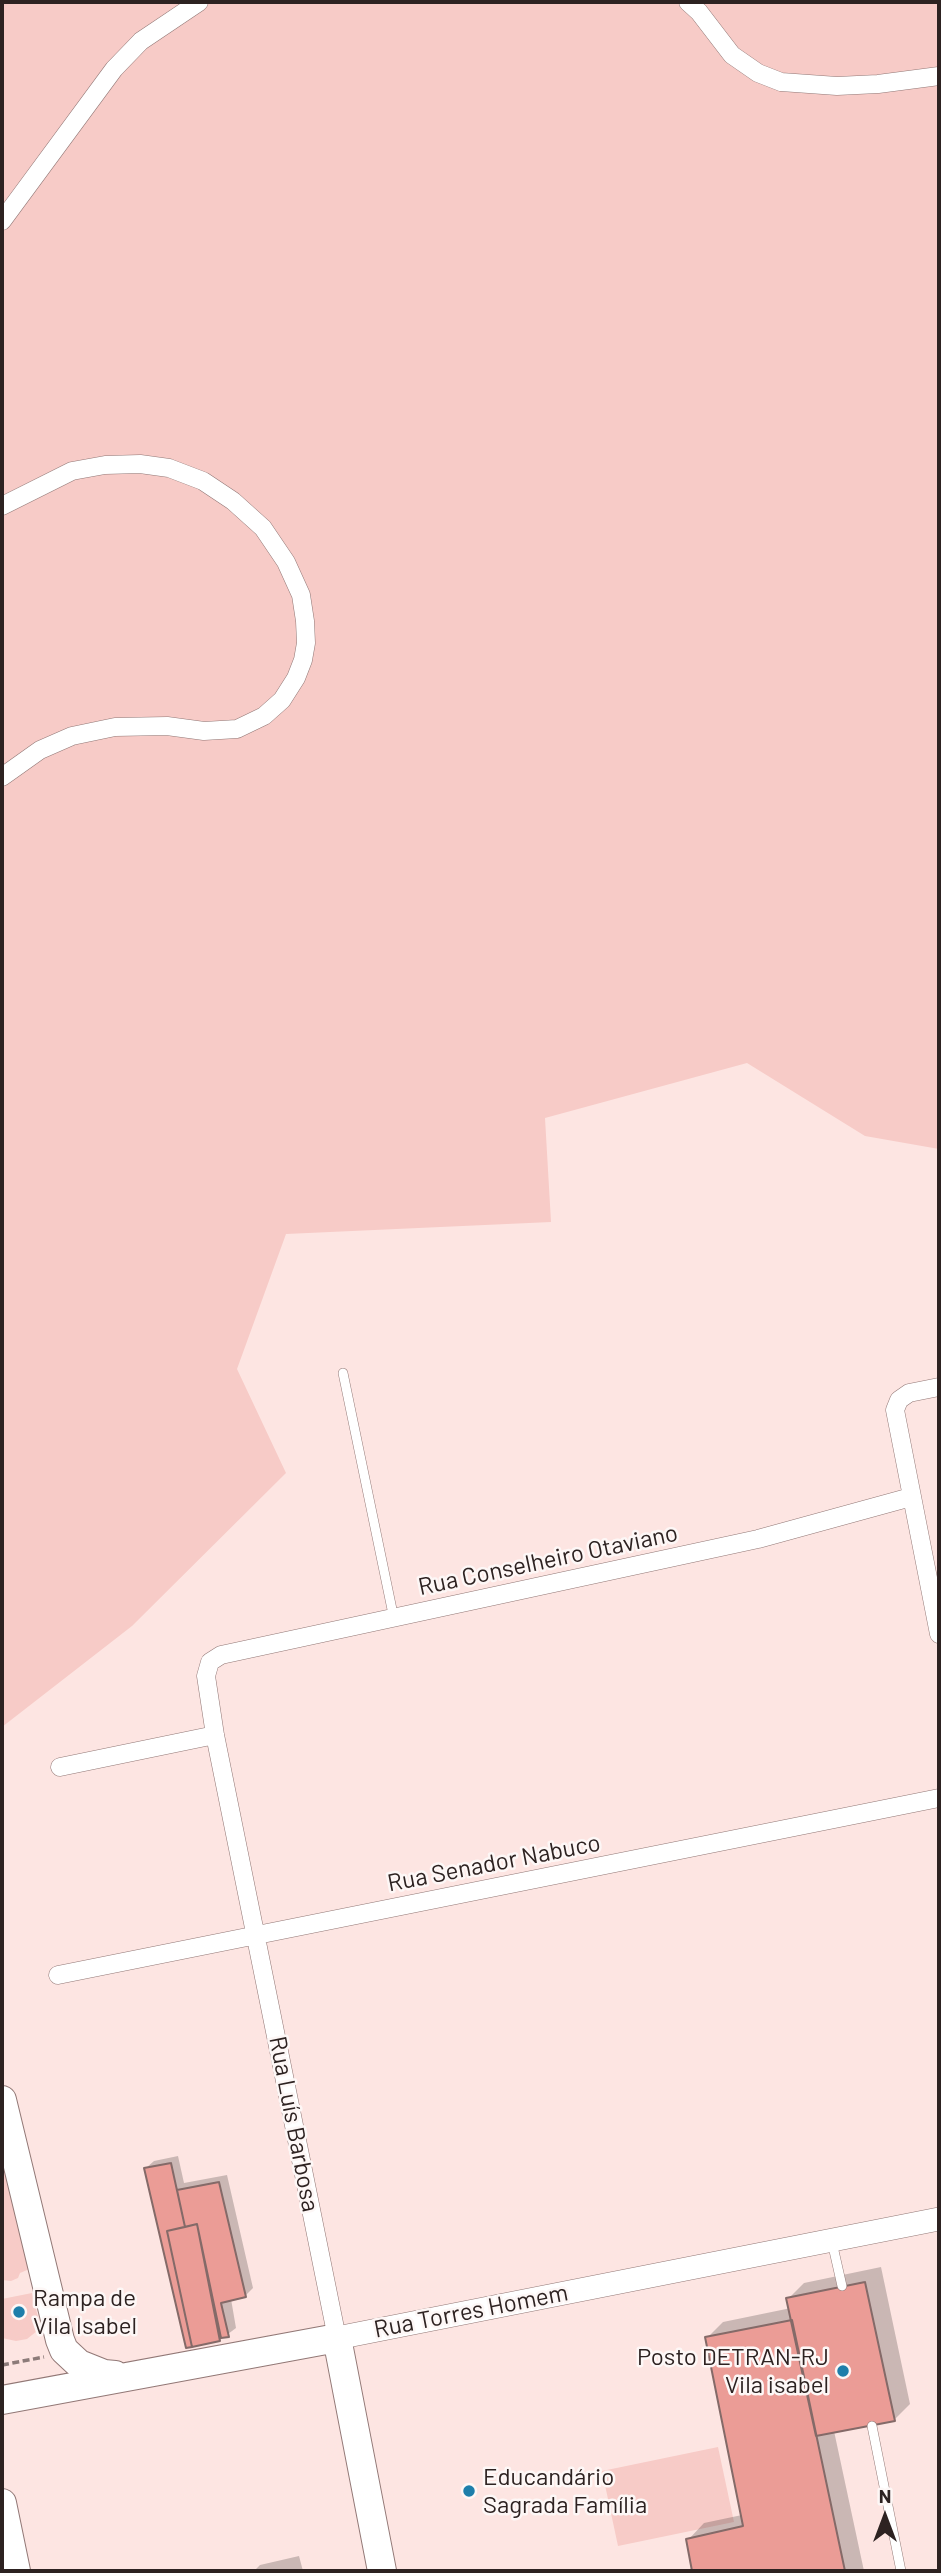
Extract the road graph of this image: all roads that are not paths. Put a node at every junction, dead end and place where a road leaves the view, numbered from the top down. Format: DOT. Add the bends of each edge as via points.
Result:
graph roads {
  1 [pos="199,2"];
  2 [pos="688,2"];
  3 [pos="939,76"];
  4 [pos="2,221"];
  5 [pos="2,506"];
  6 [pos="2,777"];
  7 [pos="343,1373"];
  8 [pos="939,1387"];
  9 [pos="911,1497"];
  10 [pos="394,1619"];
  11 [pos="939,1634"];
  12 [pos="206,1676"];
  13 [pos="215,1735"];
  14 [pos="60,1767"];
  15 [pos="939,1798"];
  16 [pos="257,1936"];
  17 [pos="58,1975"];
  18 [pos="2,2100"];
  19 [pos="939,2218"];
  20 [pos="832,2240"];
  21 [pos="842,2286"];
  22 [pos="337,2338"];
  23 [pos="125,2376"];
  24 [pos="2,2400"];
  25 [pos="872,2426"];
  26 [pos="2,2503"];
  27 [pos="16,2571"];
  28 [pos="382,2571"];
  29 [pos="901,2571"];
  1 -- 4 [label="street" via="141,41 114,69"];
  2 -- 3 [label="street" via="732,55 781,82 837,86"];
  5 -- 6 [label="street" via="72,471 104,465 169,468 203,481 262,528 286,562 301,595 306,643 296,678 282,700 264,716 237,729 115,727 72,736 40,750"];
  7 -- 10 [label="lane"];
  8 -- 9 [label="street" via="909,1393 895,1410"];
  9 -- 10 [label="street, Rua Conselheiro Otaviano" via="758,1539"];
  9 -- 11 [label="street"];
  10 -- 12 [label="street, Rua Conselheiro Otaviano" via="221,1655 210,1662"];
  12 -- 13 [label="street, Rua Luís Barbosa"];
  13 -- 14 [label="street"];
  13 -- 16 [label="street, Rua Luís Barbosa"];
  15 -- 16 [label="street, Rua Senador Nabuco"];
  16 -- 17 [label="street, Rua Senador Nabuco"];
  16 -- 22 [label="street, Rua Luís Barbosa"];
  18 -- 23 [label="main road" via="64,2350 87,2369"];
  19 -- 20 [label="street, Rua Torres Homem"];
  20 -- 21 [label="lane"];
  20 -- 22 [label="street, Rua Torres Homem"];
  22 -- 23 [label="main road, Rua Torres Homem"];
  22 -- 28 [label="main road, Rua Luís Barbosa"];
  23 -- 24 [label="main road, Rua Torres Homem"];
  25 -- 29 [label="lane"];
  26 -- 27 [label="main road"];
}
